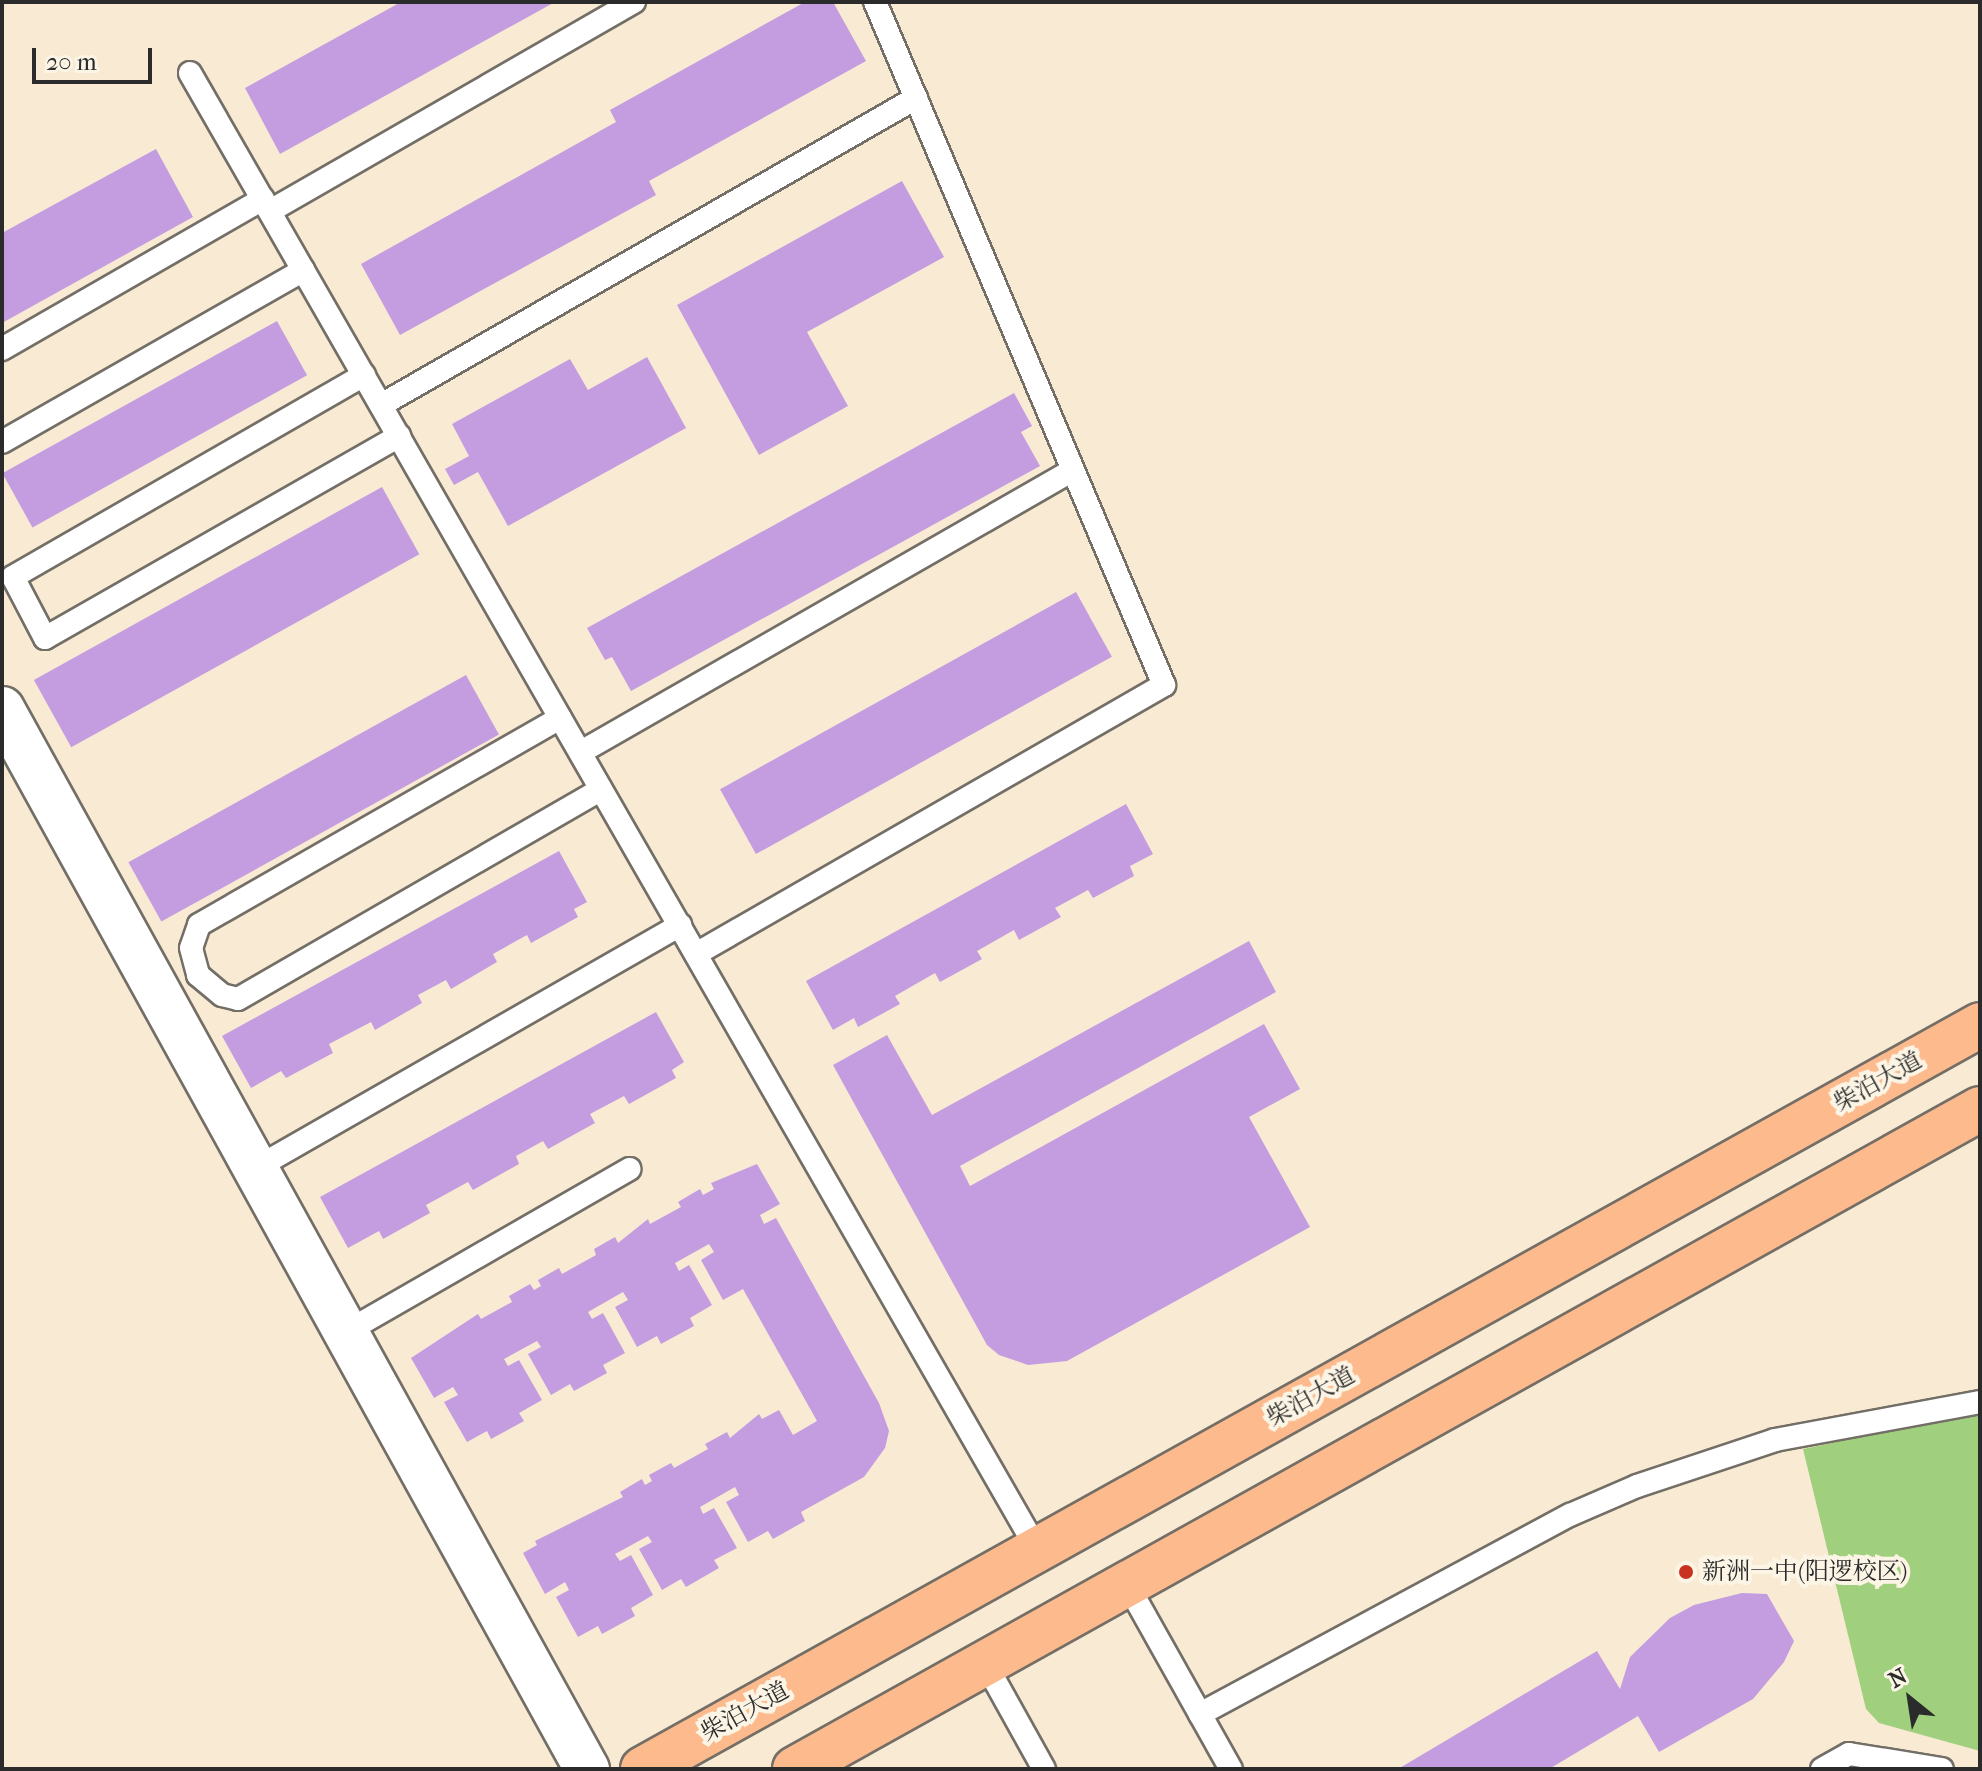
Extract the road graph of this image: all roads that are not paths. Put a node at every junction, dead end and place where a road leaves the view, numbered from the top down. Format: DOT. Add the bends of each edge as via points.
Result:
graph roads {
  1 [pos="634,2"];
  2 [pos="875,2"];
  3 [pos="190,73"];
  4 [pos="916,98"];
  5 [pos="266,205"];
  6 [pos="303,270"];
  7 [pos="2,349"];
  8 [pos="364,375"];
  9 [pos="381,405"];
  10 [pos="399,436"];
  11 [pos="2,442"];
  12 [pos="1073,470"];
  13 [pos="2,709"];
  14 [pos="560,718"];
  15 [pos="581,752"];
  16 [pos="601,789"];
  17 [pos="680,925"];
  18 [pos="696,954"];
  19 [pos="1980,1025"];
  20 [pos="1980,1109"];
  21 [pos="256,1168"];
  22 [pos="629,1169"];
  23 [pos="346,1332"];
  24 [pos="1980,1402"];
  25 [pos="1037,1549"];
  26 [pos="1127,1584"];
  27 [pos="985,1663"];
  28 [pos="1200,1714"];
  29 [pos="587,1769"];
  30 [pos="643,1769"];
  31 [pos="795,1769"];
  32 [pos="1044,1769"];
  33 [pos="1231,1769"];
  34 [pos="1822,1769"];
  35 [pos="1942,1769"];
  1 -- 5 [label="lane"];
  2 -- 4 [label="lane"];
  3 -- 5 [label="lane"];
  4 -- 9 [label="lane"];
  4 -- 12 [label="lane"];
  5 -- 6 [label="lane"];
  5 -- 7 [label="lane"];
  6 -- 8 [label="lane"];
  6 -- 11 [label="lane"];
  8 -- 9 [label="lane"];
  8 -- 10 [label="lane" via="13,577 45,638"];
  9 -- 10 [label="lane"];
  10 -- 14 [label="lane"];
  12 -- 15 [label="lane"];
  12 -- 18 [label="lane" via="1164,685"];
  13 -- 21 [label="street"];
  14 -- 15 [label="lane"];
  14 -- 16 [label="lane" via="199,925 191,948 198,975 222,995 238,999"];
  15 -- 16 [label="lane"];
  16 -- 17 [label="lane"];
  17 -- 18 [label="lane"];
  17 -- 21 [label="lane"];
  18 -- 25 [label="lane"];
  19 -- 25 [label="highway, 柴泊大道"];
  20 -- 26 [label="highway"];
  21 -- 23 [label="street"];
  22 -- 23 [label="lane"];
  23 -- 29 [label="street"];
  24 -- 28 [label="lane" via="1775,1440 1637,1486 1570,1515"];
  25 -- 30 [label="highway, 柴泊大道"];
  26 -- 27 [label="highway"];
  26 -- 28 [label="lane"];
  27 -- 31 [label="highway"];
  27 -- 32 [label="lane"];
  28 -- 33 [label="lane"];
  34 -- 35 [label="lane" via="1849,1754"];
}
